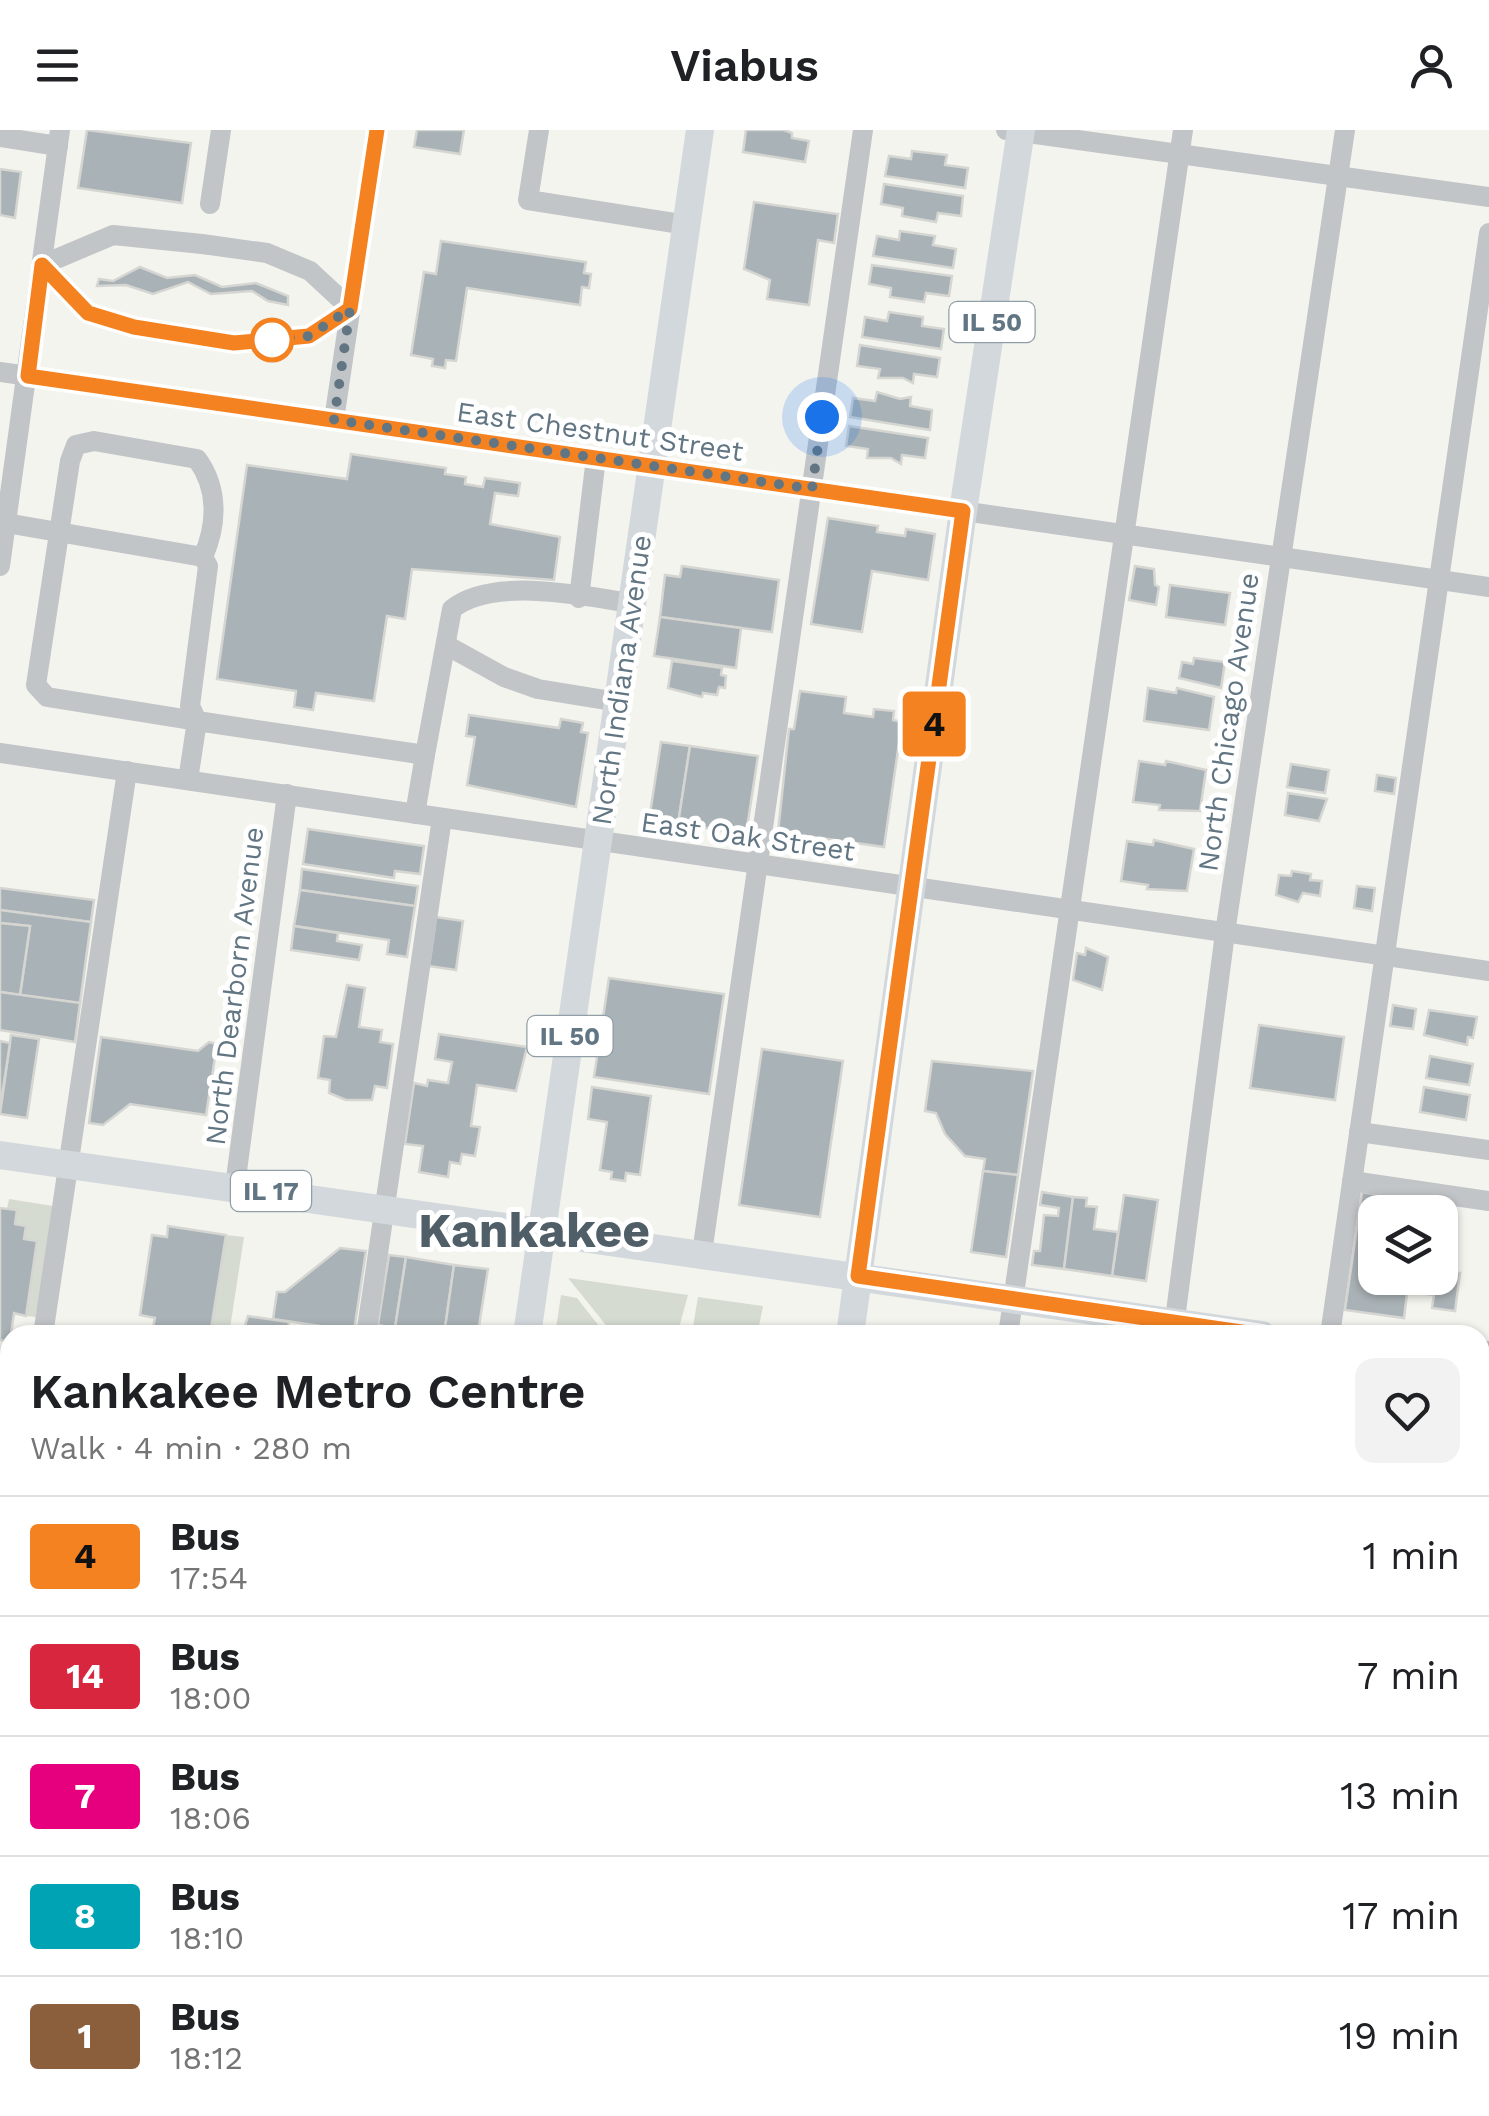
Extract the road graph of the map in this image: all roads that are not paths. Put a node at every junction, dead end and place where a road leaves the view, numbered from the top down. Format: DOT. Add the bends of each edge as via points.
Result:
graph roads {
  1 [pos="221,130"];
  2 [pos="376,130"];
  3 [pos="539,130"];
  4 [pos="700,130"];
  5 [pos="864,130"];
  6 [pos="1183,130"];
  7 [pos="1345,130"];
  8 [pos="1016,131"];
  9 [pos="0,137"];
  10 [pos="59,138"];
  11 [pos="1180,154"];
  12 [pos="1337,175"];
  13 [pos="1489,198"];
  14 [pos="210,204"];
  15 [pos="686,225"];
  16 [pos="1489,233"];
  17 [pos="42,265"];
  18 [pos="350,309"];
  19 [pos="0,372"];
  20 [pos="28,376"];
  21 [pos="334,420"];
  22 [pos="596,458"];
  23 [pos="652,466"];
  24 [pos="812,489"];
  25 [pos="963,511"];
  26 [pos="6,524"];
  27 [pos="60,532"];
  28 [pos="1124,534"];
  29 [pos="203,557"];
  30 [pos="1280,557"];
  31 [pos="0,566"];
  32 [pos="1439,580"];
  33 [pos="1489,587"];
  34 [pos="578,598"];
  35 [pos="632,603"];
  36 [pos="446,644"];
  37 [pos="618,702"];
  38 [pos="197,721"];
  39 [pos="0,753"];
  40 [pos="424,755"];
  41 [pos="126,771"];
  42 [pos="188,780"];
  43 [pos="286,794"];
  44 [pos="415,814"];
  45 [pos="442,818"];
  46 [pos="598,842"];
  47 [pos="758,865"];
  48 [pos="911,887"];
  49 [pos="1070,910"];
  50 [pos="1226,933"];
  51 [pos="1384,956"];
  52 [pos="1489,971"];
  53 [pos="1359,1132"];
  54 [pos="1489,1150"];
  55 [pos="0,1155"];
  56 [pos="68,1164"];
  57 [pos="1352,1181"];
  58 [pos="235,1186"];
  59 [pos="1489,1201"];
  60 [pos="384,1207"];
  61 [pos="542,1229"];
  62 [pos="702,1253"];
  63 [pos="858,1276"];
  64 [pos="1013,1299"];
  65 [pos="44,1325"];
  66 [pos="367,1325"];
  67 [pos="528,1325"];
  68 [pos="851,1325"];
  69 [pos="1009,1325"];
  70 [pos="1153,1325"];
  71 [pos="1175,1325"];
  72 [pos="1331,1325"];
  1 -- 14 [label="street"];
  2 -- 18 [label="street"];
  3 -- 15 [label="street" via="528,200"];
  4 -- 15 [label="main road, North Indiana Avenue / IL 50"];
  5 -- 24 [label="street"];
  6 -- 11 [label="street"];
  7 -- 12 [label="street, North Chicago Avenue"];
  8 -- 11 [label="street"];
  8 -- 25 [label="main road, IL 50"];
  9 -- 10 [label="street"];
  10 -- 17 [label="street"];
  11 -- 12 [label="street"];
  11 -- 28 [label="street"];
  12 -- 13 [label="street"];
  12 -- 30 [label="street, North Chicago Avenue"];
  15 -- 23 [label="main road, North Indiana Avenue / IL 50"];
  16 -- 32 [label="street"];
  17 -- 18 [label="street" via="113,235 268,253 310,270"];
  17 -- 18 [label="street" via="88,313 234,343 309,336"];
  17 -- 20 [label="street"];
  18 -- 21 [label="street"];
  19 -- 20 [label="street, East Chestnut Street"];
  20 -- 21 [label="street, East Chestnut Street"];
  20 -- 26 [label="street"];
  21 -- 22 [label="street, East Chestnut Street"];
  22 -- 23 [label="street, East Chestnut Street"];
  22 -- 34 [label="street"];
  23 -- 24 [label="street, East Chestnut Street"];
  23 -- 35 [label="main road, North Indiana Avenue / IL 50"];
  24 -- 25 [label="street, East Chestnut Street"];
  24 -- 47 [label="street"];
  25 -- 28 [label="street, East Chestnut Street"];
  25 -- 48 [label="main road, IL 50"];
  26 -- 27 [label="street"];
  26 -- 31 [label="street"];
  27 -- 29 [label="street"];
  27 -- 29 [label="street" via="76,445 94,440 174,452 197,459 211,483 213,522"];
  27 -- 38 [label="street" via="36,684 40,694"];
  28 -- 30 [label="street, East Chestnut Street"];
  28 -- 49 [label="street"];
  29 -- 38 [label="street" via="208,566 190,706"];
  30 -- 32 [label="street, East Chestnut Street"];
  30 -- 50 [label="street, North Chicago Avenue"];
  32 -- 33 [label="street, East Chestnut Street"];
  32 -- 51 [label="street"];
  34 -- 35 [label="street"];
  34 -- 36 [label="street" via="498,590 470,596 452,610"];
  35 -- 37 [label="main road, North Indiana Avenue / IL 50"];
  36 -- 37 [label="street" via="538,689"];
  36 -- 40 [label="street"];
  37 -- 46 [label="main road, North Indiana Avenue / IL 50"];
  38 -- 40 [label="street"];
  38 -- 42 [label="street"];
  39 -- 41 [label="street, East Oak Street"];
  40 -- 44 [label="street"];
  41 -- 42 [label="street, East Oak Street"];
  41 -- 56 [label="street"];
  42 -- 43 [label="street, East Oak Street"];
  43 -- 44 [label="street, East Oak Street"];
  43 -- 58 [label="street, North Dearborn Avenue"];
  44 -- 45 [label="street, East Oak Street"];
  45 -- 46 [label="street, East Oak Street"];
  45 -- 60 [label="street"];
  46 -- 47 [label="street, East Oak Street"];
  46 -- 61 [label="main road, North Indiana Avenue / IL 50"];
  47 -- 48 [label="street, East Oak Street"];
  47 -- 62 [label="street"];
  48 -- 49 [label="street, East Oak Street"];
  48 -- 63 [label="main road, IL 50"];
  49 -- 50 [label="street, East Oak Street"];
  49 -- 64 [label="street"];
  50 -- 51 [label="street, East Oak Street"];
  50 -- 71 [label="street, North Chicago Avenue"];
  51 -- 52 [label="street, East Oak Street"];
  51 -- 53 [label="street"];
  53 -- 54 [label="street"];
  53 -- 57 [label="street"];
  55 -- 56 [label="main road, IL 17"];
  56 -- 58 [label="main road, IL 17"];
  56 -- 65 [label="street"];
  57 -- 59 [label="street"];
  57 -- 72 [label="street"];
  58 -- 60 [label="main road, IL 17"];
  60 -- 61 [label="main road, IL 17"];
  60 -- 66 [label="street"];
  61 -- 62 [label="main road, IL 17"];
  61 -- 67 [label="main road, IL 50"];
  62 -- 63 [label="main road, IL 17"];
  63 -- 64 [label="main road, IL 17"];
  63 -- 68 [label="main road, IL 50"];
  64 -- 69 [label="street"];
  64 -- 70 [label="main road, IL 17"];
}
